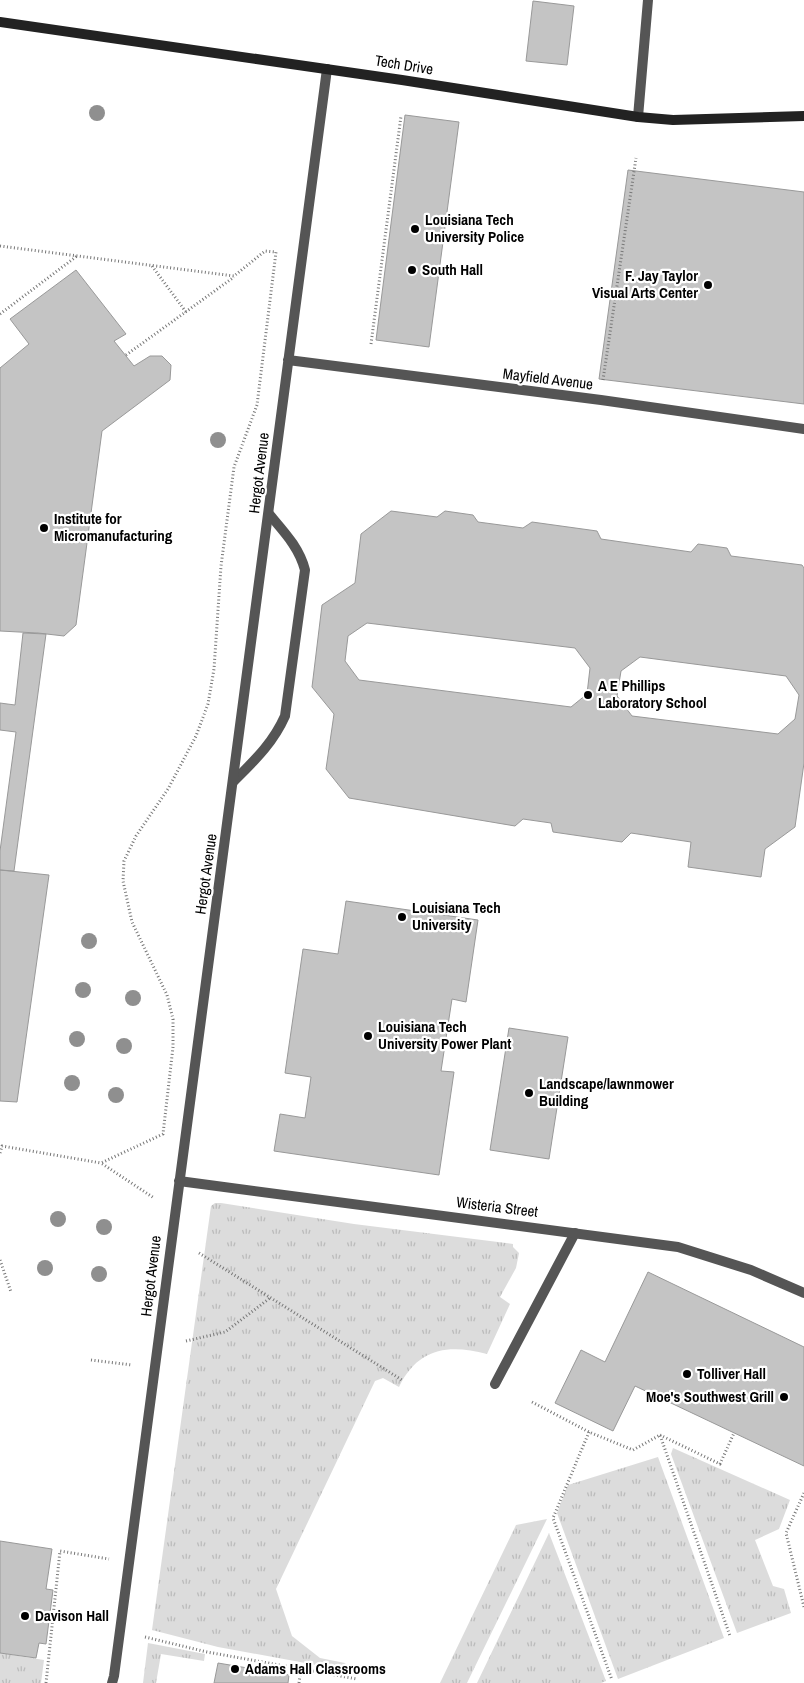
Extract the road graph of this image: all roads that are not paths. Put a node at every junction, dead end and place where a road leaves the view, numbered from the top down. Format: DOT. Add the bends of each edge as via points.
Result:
graph roads {
  1 [pos="648,0"];
  2 [pos="0,22"];
  3 [pos="327,69"];
  4 [pos="804,116"];
  5 [pos="638,117"];
  6 [pos="288,360"];
  7 [pos="804,429"];
  8 [pos="268,514"];
  9 [pos="234,780"];
  10 [pos="179,1181"];
  11 [pos="575,1232"];
  12 [pos="804,1293"];
  13 [pos="495,1384"];
  14 [pos="112,1683"];
  1 -- 5 [label="street"];
  2 -- 3 [label="main road, Tech Drive"];
  3 -- 5 [label="main road, Tech Drive"];
  3 -- 6 [label="street, Hergot Avenue"];
  4 -- 5 [label="main road, Tech Drive" via="673,120"];
  6 -- 7 [label="street, Mayfield Avenue"];
  6 -- 8 [label="street, Hergot Avenue"];
  8 -- 9 [label="street, Hergot Avenue"];
  8 -- 9 [label="street" via="296,547 305,570 285,716 268,746"];
  9 -- 10 [label="street, Hergot Avenue"];
  10 -- 11 [label="street, Wisteria Street"];
  10 -- 14 [label="street, Hergot Avenue"];
  11 -- 12 [label="street, Wisteria Street" via="678,1247 751,1270"];
  11 -- 13 [label="street"];
}
